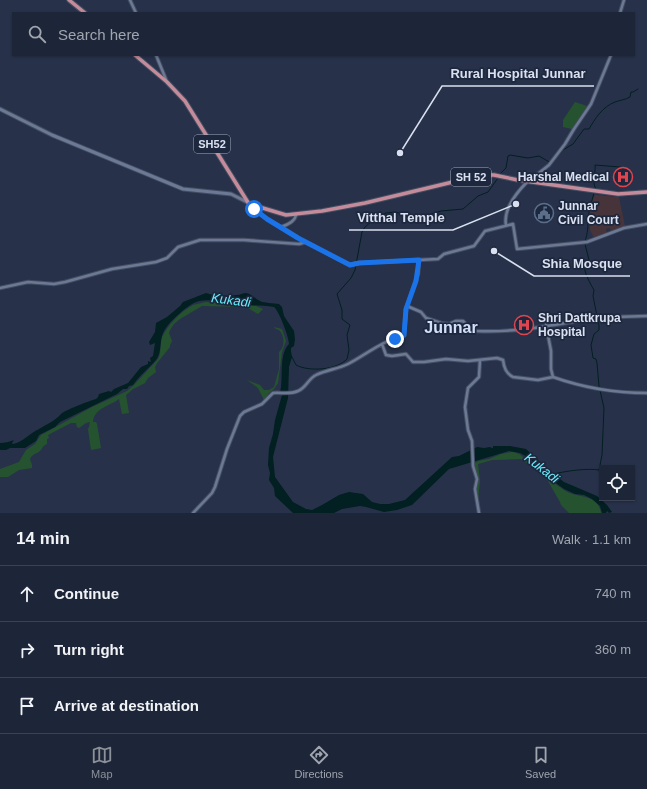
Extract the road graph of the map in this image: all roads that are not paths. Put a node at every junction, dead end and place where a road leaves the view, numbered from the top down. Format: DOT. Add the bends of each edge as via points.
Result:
graph roads {
  1 [pos="69,0"];
  2 [pos="130,0"];
  3 [pos="624,0"];
  4 [pos="84,12"];
  5 [pos="136,12"];
  6 [pos="620,12"];
  7 [pos="136,56"];
  8 [pos="156,56"];
  9 [pos="611,56"];
  10 [pos="167,82"];
  11 [pos="0,110"];
  12 [pos="530,182"];
  13 [pos="647,192"];
  14 [pos="250,204"];
  15 [pos="296,215"];
  16 [pos="647,224"];
  17 [pos="506,225"];
  18 [pos="281,227"];
  19 [pos="306,242"];
  20 [pos="419,260"];
  21 [pos="0,288"];
  22 [pos="407,306"];
  23 [pos="647,316"];
  24 [pos="546,325"];
  25 [pos="381,344"];
  26 [pos="480,360"];
  27 [pos="553,378"];
  28 [pos="647,392"];
  29 [pos="193,513"];
  30 [pos="479,513"];
  1 -- 4 [label="main road"];
  2 -- 5 [label="street"];
  3 -- 6 [label="street"];
  7 -- 10 [label="main road, SH52"];
  8 -- 10 [label="street"];
  9 -- 12 [label="street" via="591,104 566,144 549,165"];
  10 -- 14 [label="main road, SH52" via="185,101"];
  11 -- 14 [label="main road" via="52,135 183,188 231,194"];
  12 -- 13 [label="main road, SH 52" via="618,194"];
  12 -- 15 [label="main road, SH 52" via="482,175 344,208"];
  12 -- 17 [label="street" via="520,190 509,208"];
  14 -- 15 [label="main road" via="281,214"];
  14 -- 18 [label="street"];
  15 -- 18 [label="street" via="292,222"];
  16 -- 17 [label="street" via="624,228 587,242 518,249 513,224"];
  17 -- 20 [label="street" via="483,232 474,246 444,254 438,259"];
  18 -- 19 [label="street"];
  19 -- 20 [label="street" via="350,265"];
  19 -- 21 [label="street" via="299,244 200,240 178,247 166,258 150,263 112,269 65,282 28,282"];
  20 -- 22 [label="street" via="416,281"];
  22 -- 24 [label="street" via="421,312 426,318 441,323 463,321 474,331 506,331"];
  22 -- 25 [label="street" via="404,336"];
  23 -- 24 [label="street" via="591,316 590,320"];
  24 -- 27 [label="street"];
  25 -- 26 [label="street" via="386,355 406,354 413,362 446,359"];
  25 -- 29 [label="street" via="347,364 316,375 300,390 288,394 270,394 262,404 244,412 227,449 215,487"];
  26 -- 27 [label="street" via="503,360 504,368 513,378"];
  26 -- 30 [label="street" via="479,377 468,388 465,405 477,479 475,489"];
  27 -- 28 [label="street" via="600,390"];
}
